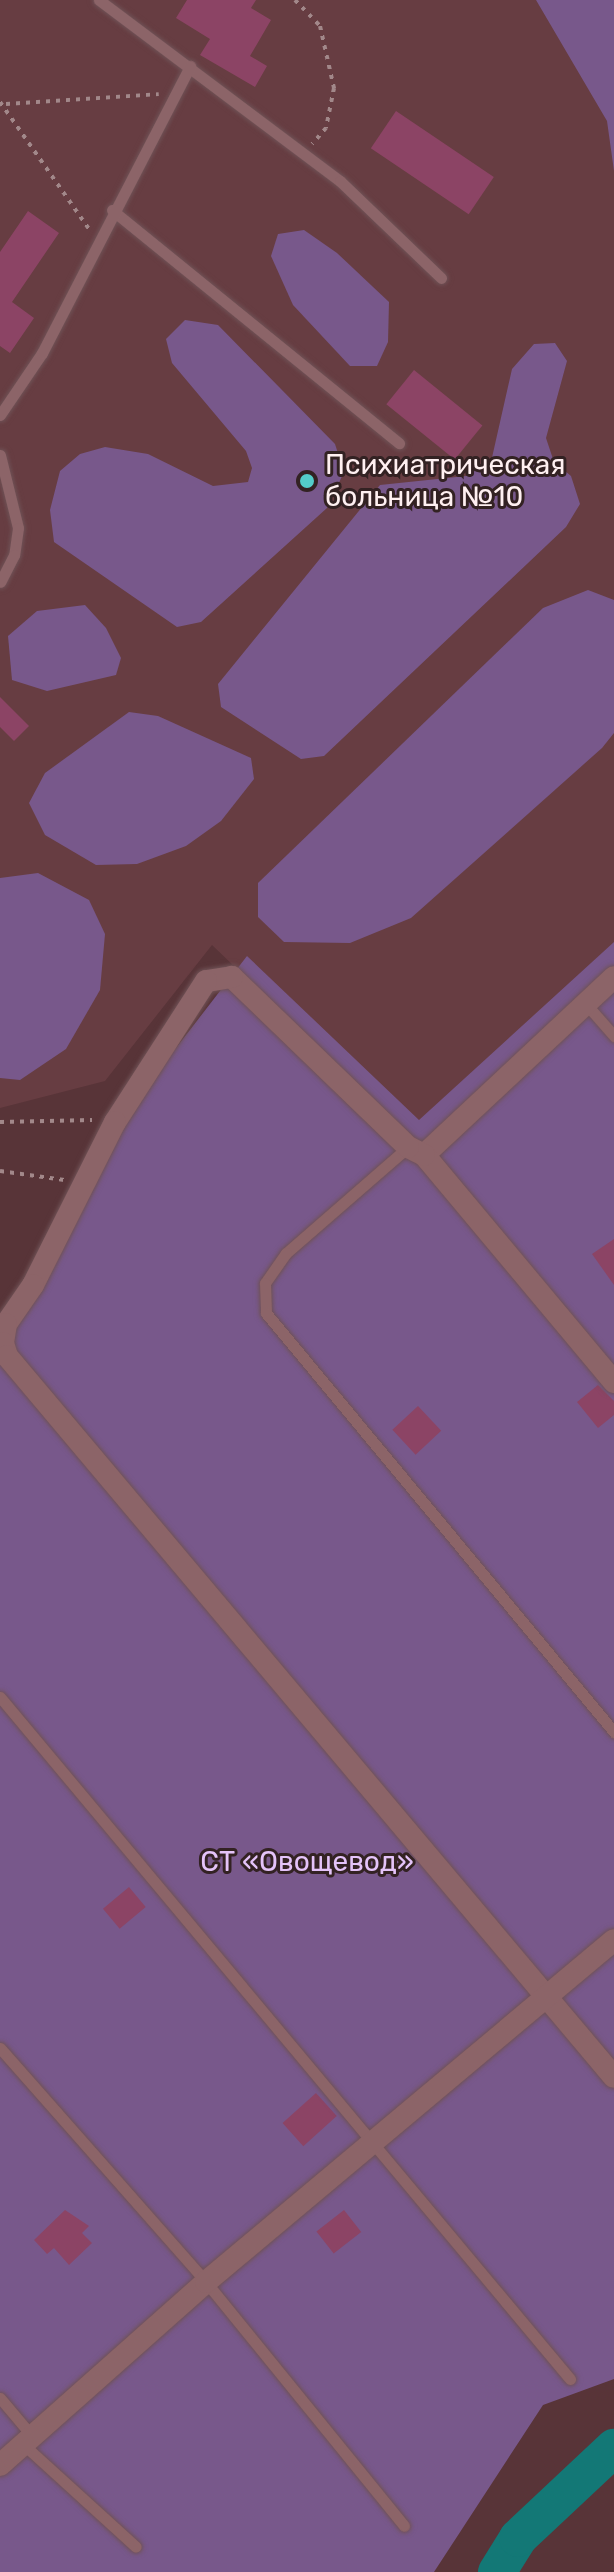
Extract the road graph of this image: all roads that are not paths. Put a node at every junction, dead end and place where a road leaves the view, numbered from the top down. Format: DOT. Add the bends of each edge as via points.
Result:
graph roads {
  1 [pos="99,0"];
  2 [pos="190,66"];
  3 [pos="112,210"];
  4 [pos="441,278"];
  5 [pos="0,415"];
  6 [pos="399,443"];
  7 [pos="0,455"];
  8 [pos="0,582"];
  9 [pos="614,977"];
  10 [pos="586,1004"];
  11 [pos="614,1036"];
  12 [pos="416,1151"];
  13 [pos="614,1382"];
  14 [pos="0,1697"];
  15 [pos="614,1732"];
  16 [pos="614,1940"];
  17 [pos="545,1996"];
  18 [pos="0,2048"];
  19 [pos="614,2077"];
  20 [pos="374,2140"];
  21 [pos="206,2282"];
  22 [pos="570,2379"];
  23 [pos="0,2398"];
  24 [pos="28,2441"];
  25 [pos="0,2465"];
  26 [pos="404,2526"];
  27 [pos="136,2547"];
  1 -- 2 [label="lane"];
  2 -- 3 [label="lane"];
  2 -- 4 [label="lane" via="305,154"];
  3 -- 5 [label="lane" via="42,353"];
  3 -- 6 [label="lane"];
  7 -- 8 [label="lane" via="18,528 14,555"];
  9 -- 10 [label="street"];
  10 -- 11 [label="lane"];
  10 -- 12 [label="street"];
  12 -- 13 [label="street"];
  12 -- 15 [label="lane" via="286,1253 265,1283 266,1313"];
  12 -- 17 [label="street" via="232,977 206,981 115,1122 33,1285 6,1324 7,1356"];
  14 -- 20 [label="lane"];
  16 -- 17 [label="street"];
  17 -- 19 [label="street"];
  17 -- 20 [label="street"];
  18 -- 21 [label="lane"];
  20 -- 21 [label="street"];
  20 -- 22 [label="lane"];
  21 -- 24 [label="street"];
  21 -- 26 [label="lane"];
  23 -- 24 [label="lane"];
  24 -- 25 [label="street"];
  24 -- 27 [label="lane"];
}
